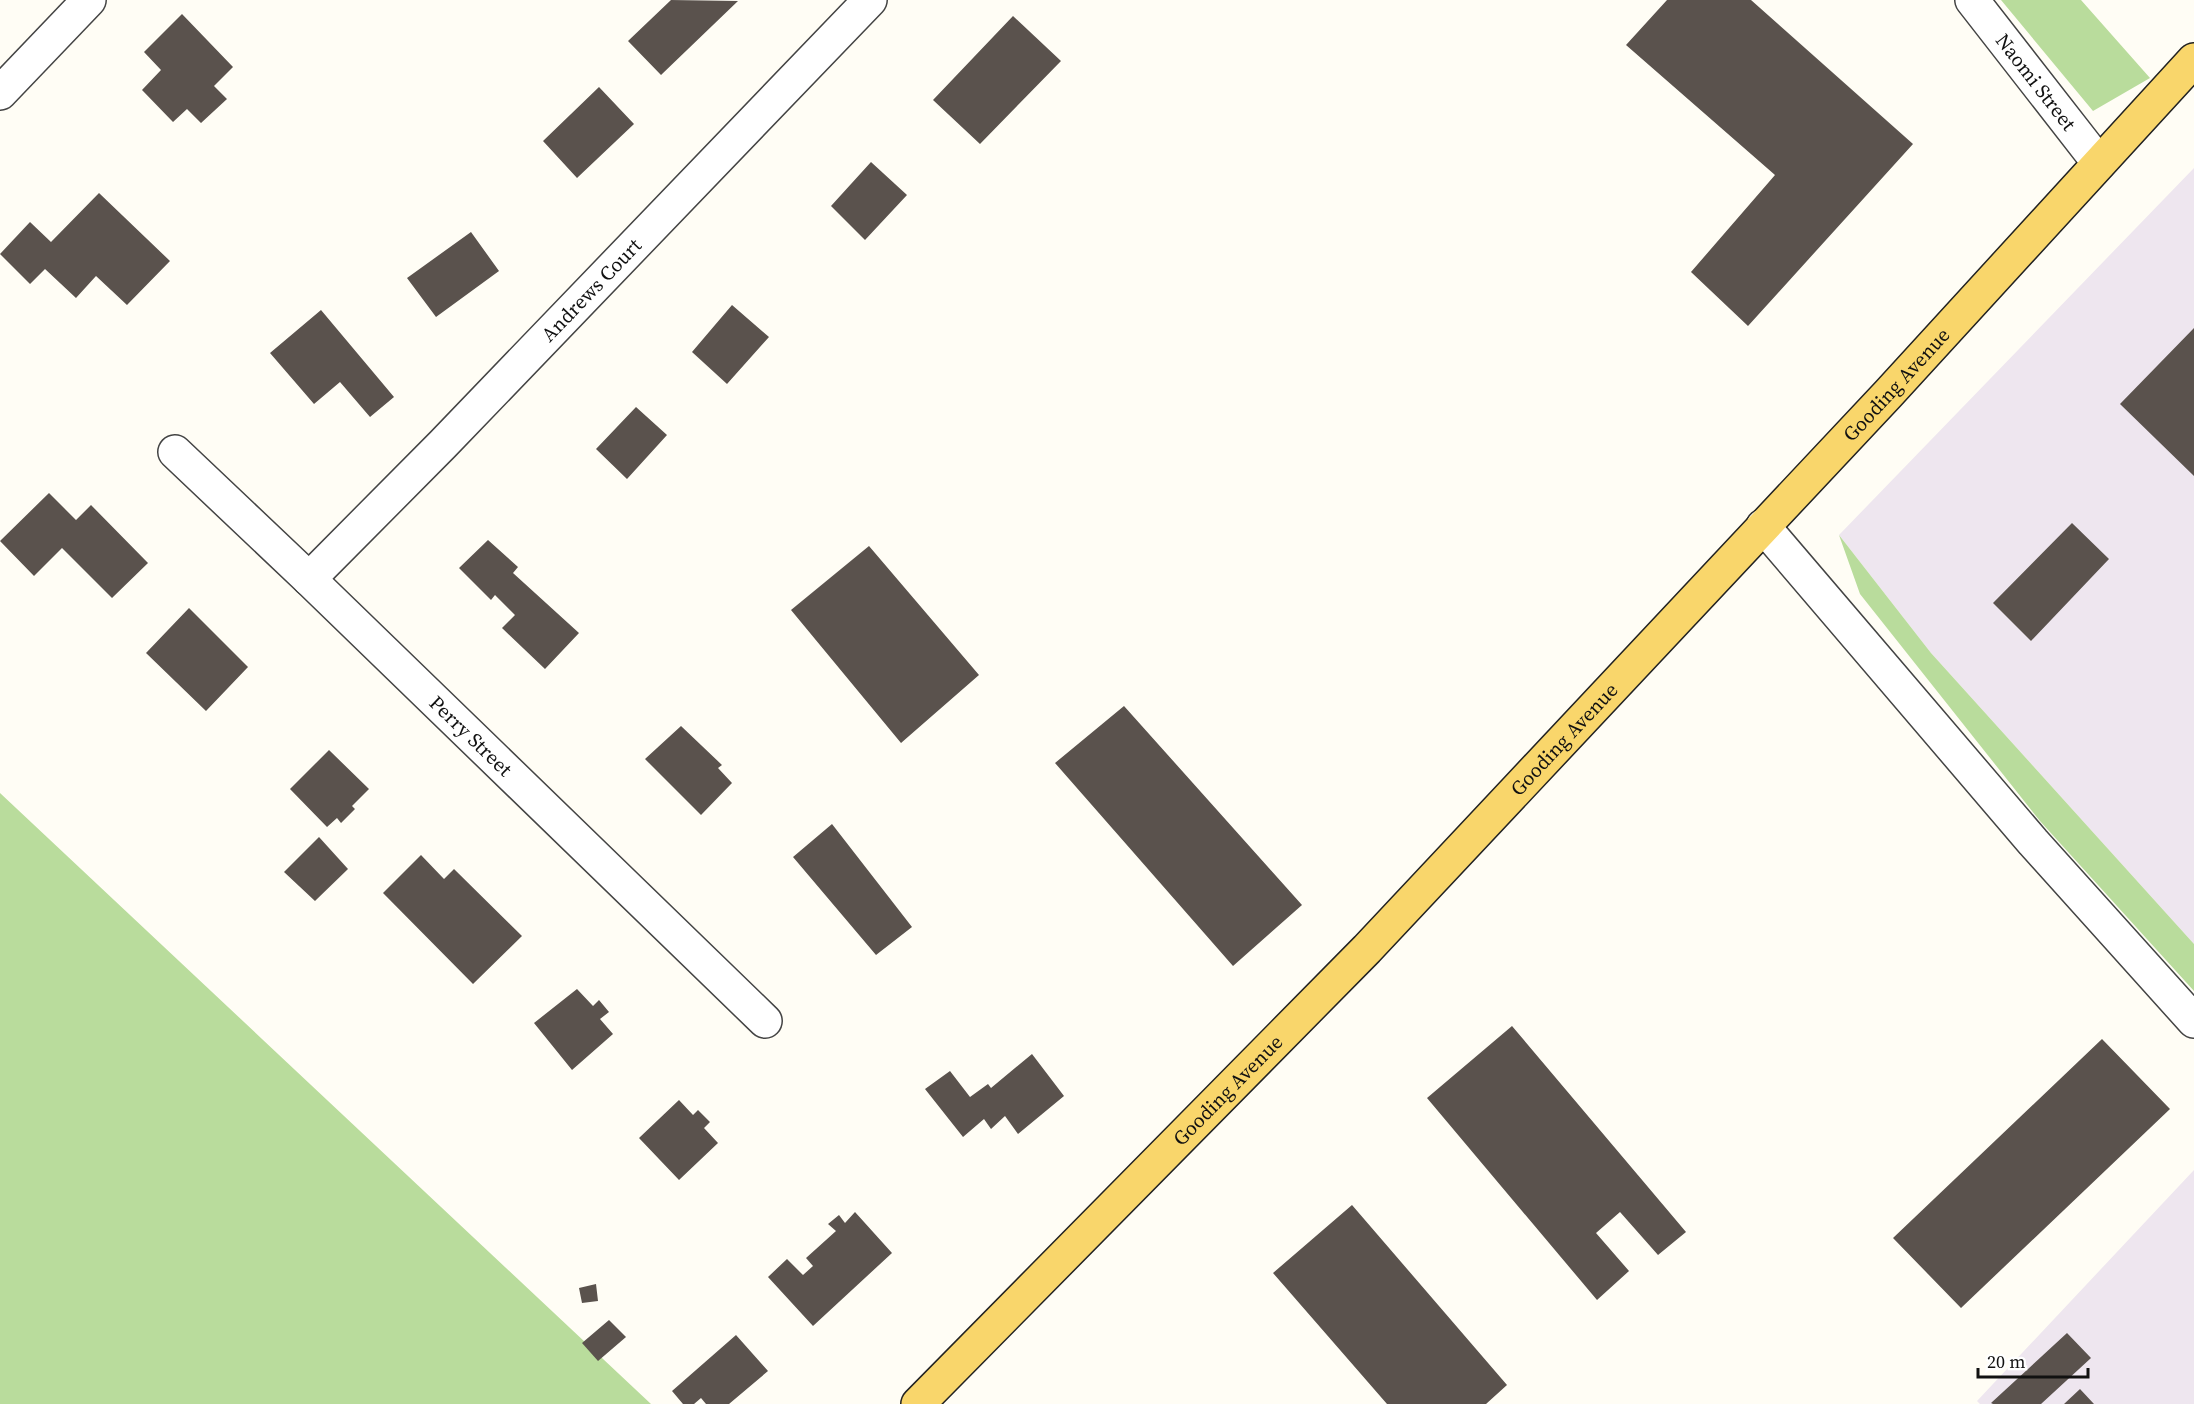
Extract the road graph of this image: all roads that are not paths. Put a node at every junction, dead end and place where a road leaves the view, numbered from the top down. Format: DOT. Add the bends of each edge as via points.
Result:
graph roads {
  1 [pos="89,0"];
  2 [pos="870,0"];
  3 [pos="1972,0"];
  4 [pos="2194,60"];
  5 [pos="0,93"];
  6 [pos="2099,163"];
  7 [pos="175,452"];
  8 [pos="1763,526"];
  9 [pos="309,579"];
  10 [pos="765,1021"];
  11 [pos="2194,1021"];
  12 [pos="918,1404"];
  1 -- 5 [label="street"];
  2 -- 9 [label="street, Andrews Court"];
  3 -- 6 [label="street, Naomi Street"];
  4 -- 6 [label="main road, Gooding Avenue"];
  6 -- 8 [label="main road, Gooding Avenue"];
  7 -- 9 [label="street, Perry Street"];
  8 -- 11 [label="street" via="2033,842"];
  8 -- 12 [label="main road, Gooding Avenue" via="1367,949"];
  9 -- 10 [label="street, Perry Street"];
}
